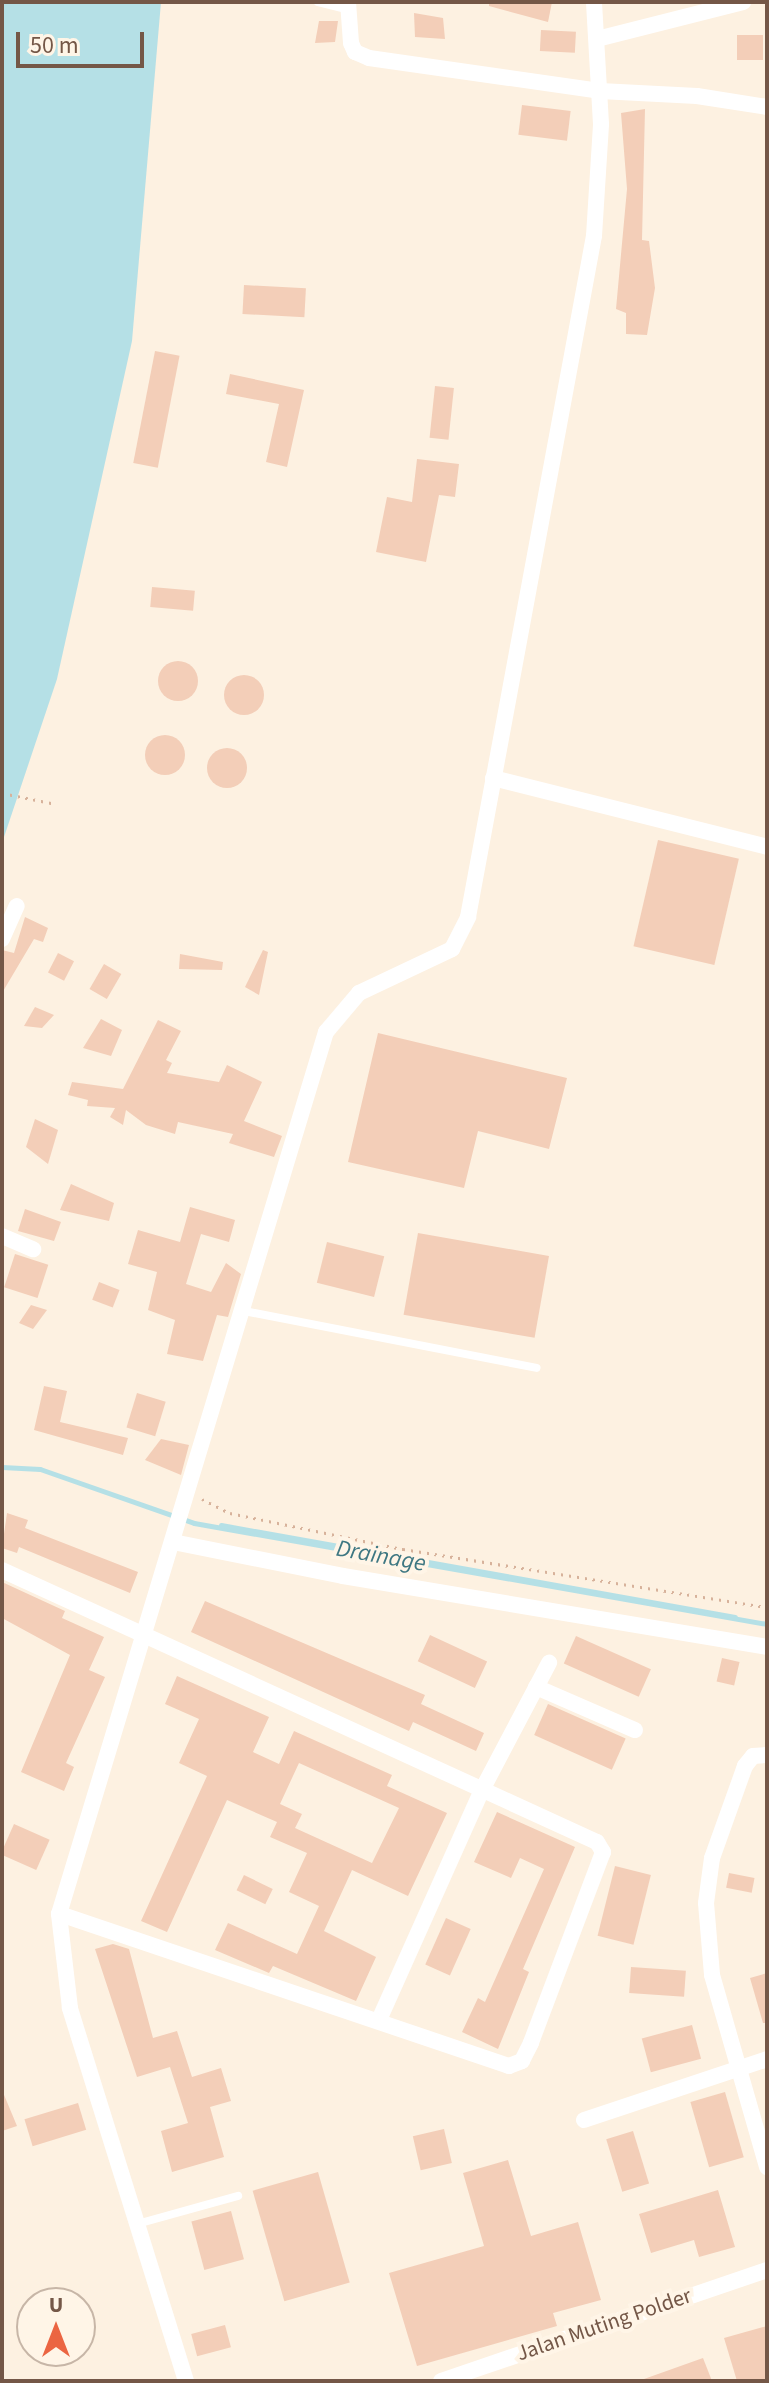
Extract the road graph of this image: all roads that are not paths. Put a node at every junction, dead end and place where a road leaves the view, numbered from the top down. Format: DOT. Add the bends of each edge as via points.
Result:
graph roads {
  1 [pos="318,2"];
  2 [pos="594,2"];
  3 [pos="743,2"];
  4 [pos="348,5"];
  5 [pos="597,39"];
  6 [pos="600,91"];
  7 [pos="767,107"];
  8 [pos="493,778"];
  9 [pos="767,847"];
  10 [pos="17,906"];
  11 [pos="2,939"];
  12 [pos="2,1236"];
  13 [pos="33,1249"];
  14 [pos="244,1311"];
  15 [pos="536,1368"];
  16 [pos="176,1534"];
  17 [pos="2,1570"];
  18 [pos="145,1640"];
  19 [pos="767,1647"];
  20 [pos="549,1663"];
  21 [pos="536,1687"];
  22 [pos="635,1730"];
  23 [pos="767,1755"];
  24 [pos="482,1790"];
  25 [pos="59,1914"];
  26 [pos="379,2020"];
  27 [pos="767,2059"];
  28 [pos="738,2069"];
  29 [pos="584,2120"];
  30 [pos="767,2167"];
  31 [pos="238,2196"];
  32 [pos="137,2224"];
  33 [pos="767,2270"];
  34 [pos="186,2381"];
  35 [pos="441,2381"];
  1 -- 4 [label="lane"];
  2 -- 5 [label="street"];
  3 -- 5 [label="street"];
  4 -- 6 [label="street" via="355,52 369,58"];
  5 -- 6 [label="street"];
  6 -- 7 [label="street" via="697,96"];
  6 -- 8 [label="street" via="594,236"];
  8 -- 9 [label="street"];
  8 -- 14 [label="street" via="462,933 439,956 359,993 326,1032"];
  10 -- 11 [label="street"];
  12 -- 13 [label="street"];
  14 -- 15 [label="lane"];
  14 -- 16 [label="street"];
  16 -- 18 [label="street"];
  16 -- 19 [label="street" via="343,1576"];
  17 -- 18 [label="street"];
  18 -- 24 [label="street"];
  18 -- 25 [label="street"];
  20 -- 21 [label="street"];
  21 -- 22 [label="street"];
  21 -- 24 [label="street"];
  23 -- 28 [label="street" via="753,1756 745,1766 708,1878 712,1975"];
  24 -- 26 [label="street"];
  24 -- 26 [label="street" via="597,1842 603,1852 531,2043 522,2061 509,2066"];
  25 -- 26 [label="street"];
  25 -- 32 [label="street" via="70,2008"];
  27 -- 28 [label="street"];
  28 -- 29 [label="street"];
  28 -- 30 [label="street"];
  31 -- 32 [label="lane"];
  32 -- 34 [label="street"];
  33 -- 35 [label="street, Jalan Muting Polder"];
}
